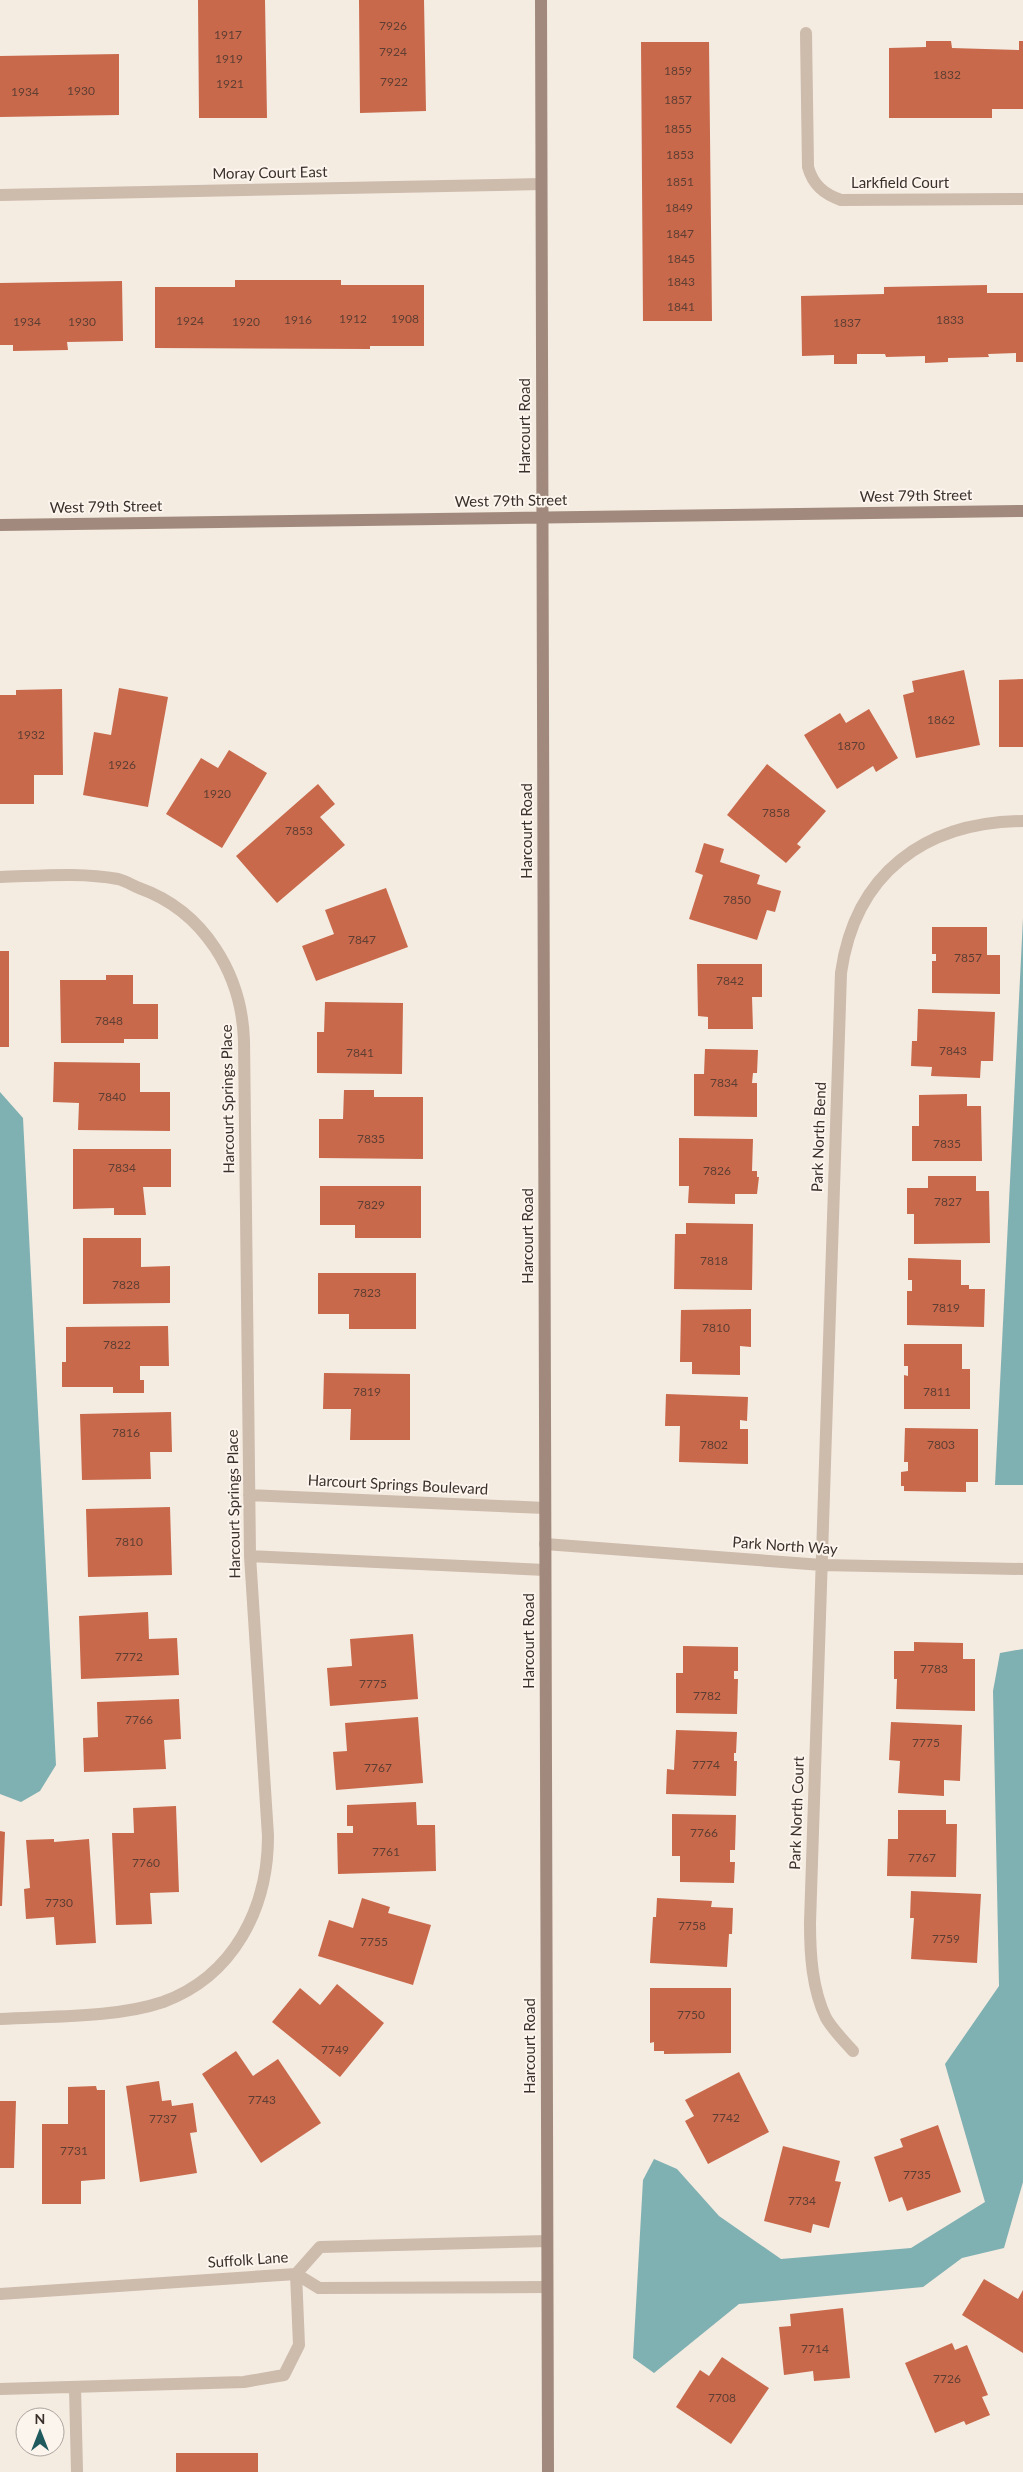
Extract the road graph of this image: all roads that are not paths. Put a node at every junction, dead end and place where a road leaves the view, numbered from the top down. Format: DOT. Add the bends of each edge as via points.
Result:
graph roads {
  1 [pos="541,0"];
  2 [pos="806,33"];
  3 [pos="541,184"];
  4 [pos="0,195"];
  5 [pos="1023,199"];
  6 [pos="1023,511"];
  7 [pos="542,517"];
  8 [pos="0,525"];
  9 [pos="1023,821"];
  10 [pos="0,877"];
  11 [pos="249,1495"];
  12 [pos="545,1508"];
  13 [pos="545,1544"];
  14 [pos="250,1556"];
  15 [pos="822,1565"];
  16 [pos="1023,1569"];
  17 [pos="545,1570"];
  18 [pos="0,2019"];
  19 [pos="853,2051"];
  20 [pos="547,2240"];
  21 [pos="296,2274"];
  22 [pos="547,2287"];
  23 [pos="0,2294"];
  24 [pos="75,2387"];
  25 [pos="0,2389"];
  26 [pos="77,2472"];
  27 [pos="548,2472"];
  1 -- 3 [label="street, Harcourt Road"];
  2 -- 5 [label="street, Larkfield Court" via="808,167 814,184 841,200"];
  3 -- 4 [label="street, Moray Court East"];
  3 -- 7 [label="street, Harcourt Road"];
  6 -- 7 [label="street, West 79th Street"];
  7 -- 8 [label="street, West 79th Street"];
  7 -- 12 [label="street, Harcourt Road"];
  9 -- 15 [label="street, Park North Bend" via="957,829 934,837 913,850 894,864 876,886 855,918 846,946 841,973"];
  10 -- 11 [label="street, Harcourt Springs Place" via="92,876 117,879 177,907 203,932 226,964 240,1000 244,1028"];
  11 -- 12 [label="street, Harcourt Springs Boulevard"];
  11 -- 14 [label="street, Harcourt Springs Place"];
  12 -- 13 [label="street, Harcourt Road"];
  13 -- 15 [label="street, Park North Way"];
  13 -- 17 [label="street, Harcourt Road"];
  14 -- 17 [label="street"];
  14 -- 18 [label="street, Harcourt Springs Place" via="268,1836 263,1888 242,1937 208,1975 162,2002 111,2013"];
  15 -- 16 [label="street, Park North Way"];
  15 -- 19 [label="street, Park North Court" via="810,1942 820,2002 827,2019"];
  17 -- 20 [label="street, Harcourt Road"];
  20 -- 21 [label="street, Suffolk Lane" via="320,2247"];
  20 -- 22 [label="street, Harcourt Road"];
  21 -- 22 [label="street" via="319,2288"];
  21 -- 23 [label="street, Suffolk Lane"];
  21 -- 24 [label="street" via="299,2345 284,2374 244,2382"];
  22 -- 27 [label="street, Harcourt Road"];
  24 -- 25 [label="street"];
  24 -- 26 [label="street"];
}
